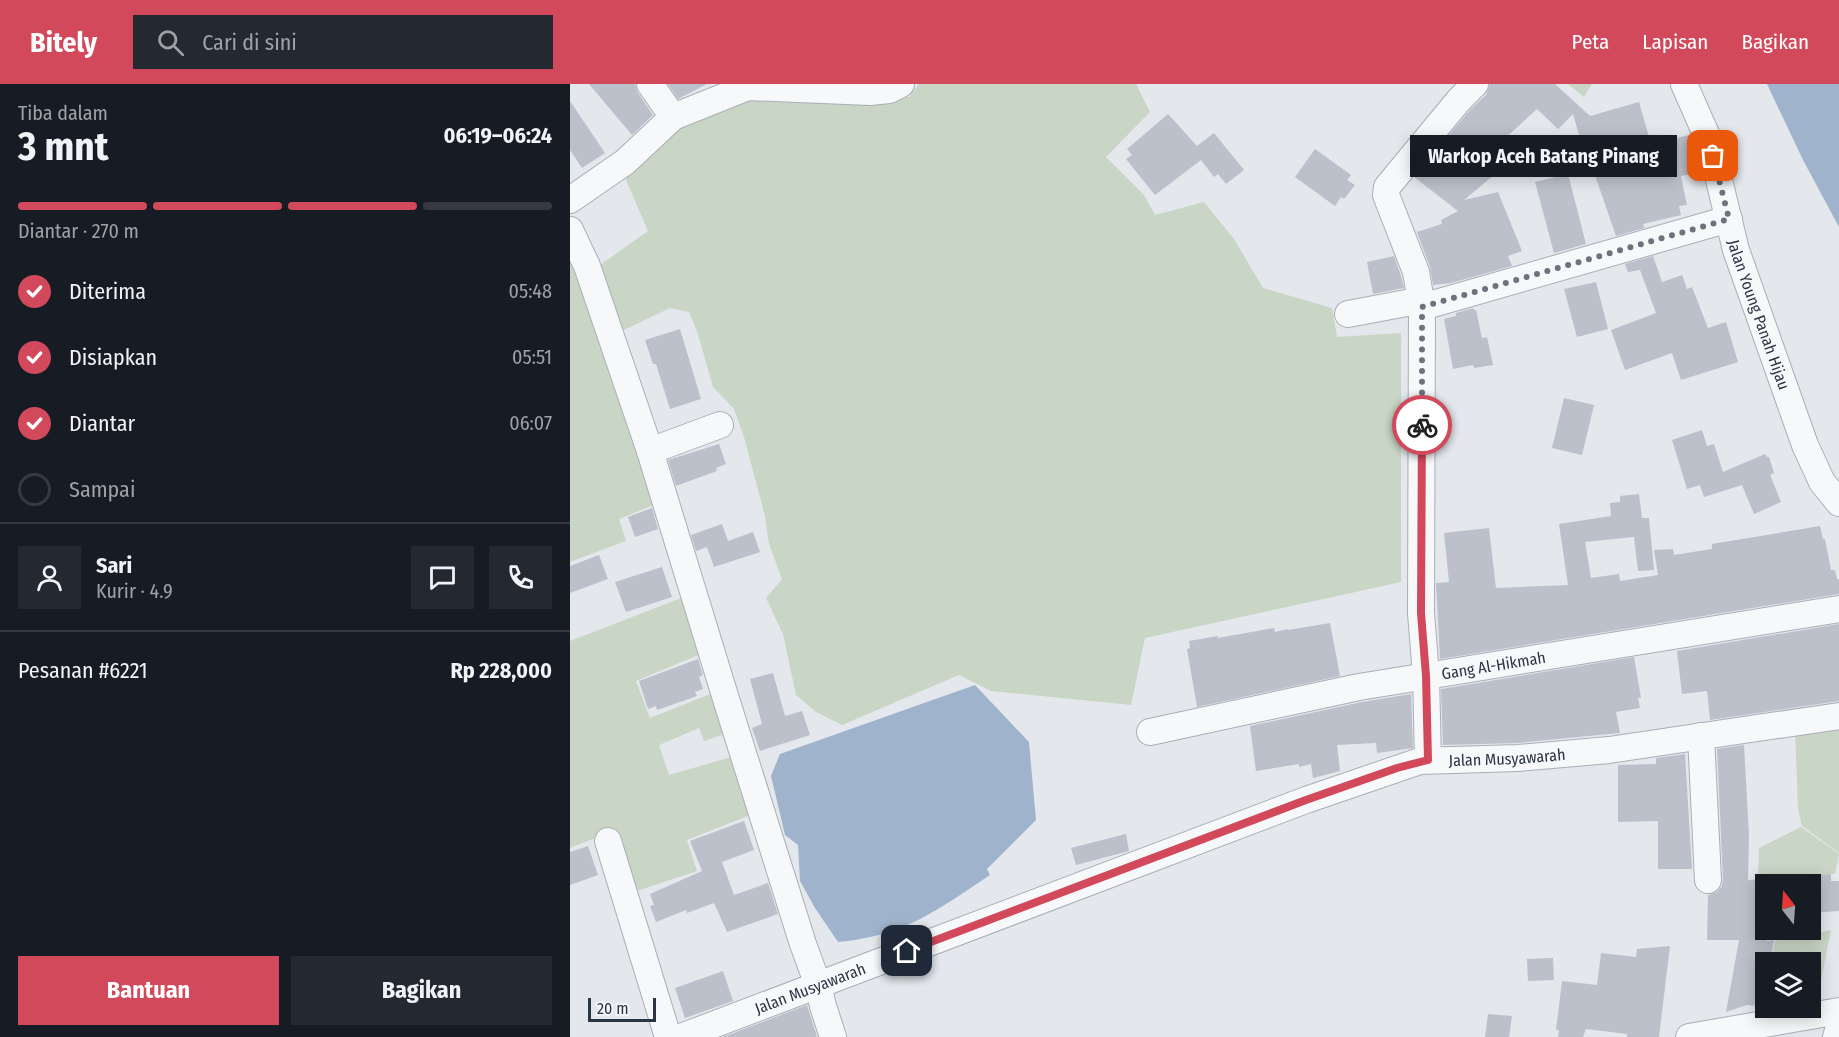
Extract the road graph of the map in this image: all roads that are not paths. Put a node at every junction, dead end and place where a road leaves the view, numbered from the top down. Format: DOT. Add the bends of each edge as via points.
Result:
graph roads {
  1 [pos="650,84"];
  2 [pos="901,84"];
  3 [pos="1475,84"];
  4 [pos="1684,84"];
  5 [pos="673,117"];
  6 [pos="570,200"];
  7 [pos="1729,219"];
  8 [pos="570,230"];
  9 [pos="1422,307"];
  10 [pos="1348,314"];
  11 [pos="720,425"];
  12 [pos="650,451"];
  13 [pos="1839,503"];
  14 [pos="1839,609"];
  15 [pos="1426,676"];
  16 [pos="1839,716"];
  17 [pos="1150,732"];
  18 [pos="1701,736"];
  19 [pos="1428,760"];
  20 [pos="608,842"];
  21 [pos="1708,880"];
  22 [pos="818,985"];
  23 [pos="1839,1011"];
  24 [pos="1839,1027"];
  25 [pos="668,1037"];
  26 [pos="681,1037"];
  27 [pos="833,1037"];
  28 [pos="1689,1037"];
  29 [pos="1836,1037"];
  1 -- 5 [label="street"];
  2 -- 5 [label="street" via="870,93 748,87"];
  3 -- 9 [label="street" via="1388,187 1386,195 1416,272"];
  4 -- 7 [label="street, Jalan Young Panah Hijau" via="1710,143"];
  5 -- 6 [label="street" via="625,162"];
  7 -- 9 [label="street"];
  7 -- 13 [label="street, Jalan Young Panah Hijau" via="1747,283 1805,445 1822,482"];
  8 -- 12 [label="street" via="587,266"];
  9 -- 10 [label="street" via="1412,302"];
  9 -- 15 [label="street" via="1421,613"];
  11 -- 12 [label="street"];
  12 -- 22 [label="street"];
  14 -- 15 [label="street, Gang Al-Hikmah"];
  15 -- 17 [label="street, Gang Al-Hikmah"];
  15 -- 19 [label="street"];
  16 -- 18 [label="street, Jalan Musyawarah"];
  18 -- 19 [label="street, Jalan Musyawarah" via="1564,754"];
  18 -- 21 [label="street"];
  19 -- 22 [label="street, Jalan Musyawarah" via="1306,800"];
  20 -- 25 [label="street"];
  22 -- 26 [label="street, Jalan Musyawarah"];
  22 -- 27 [label="street"];
  23 -- 28 [label="street"];
  24 -- 29 [label="street"];
}
